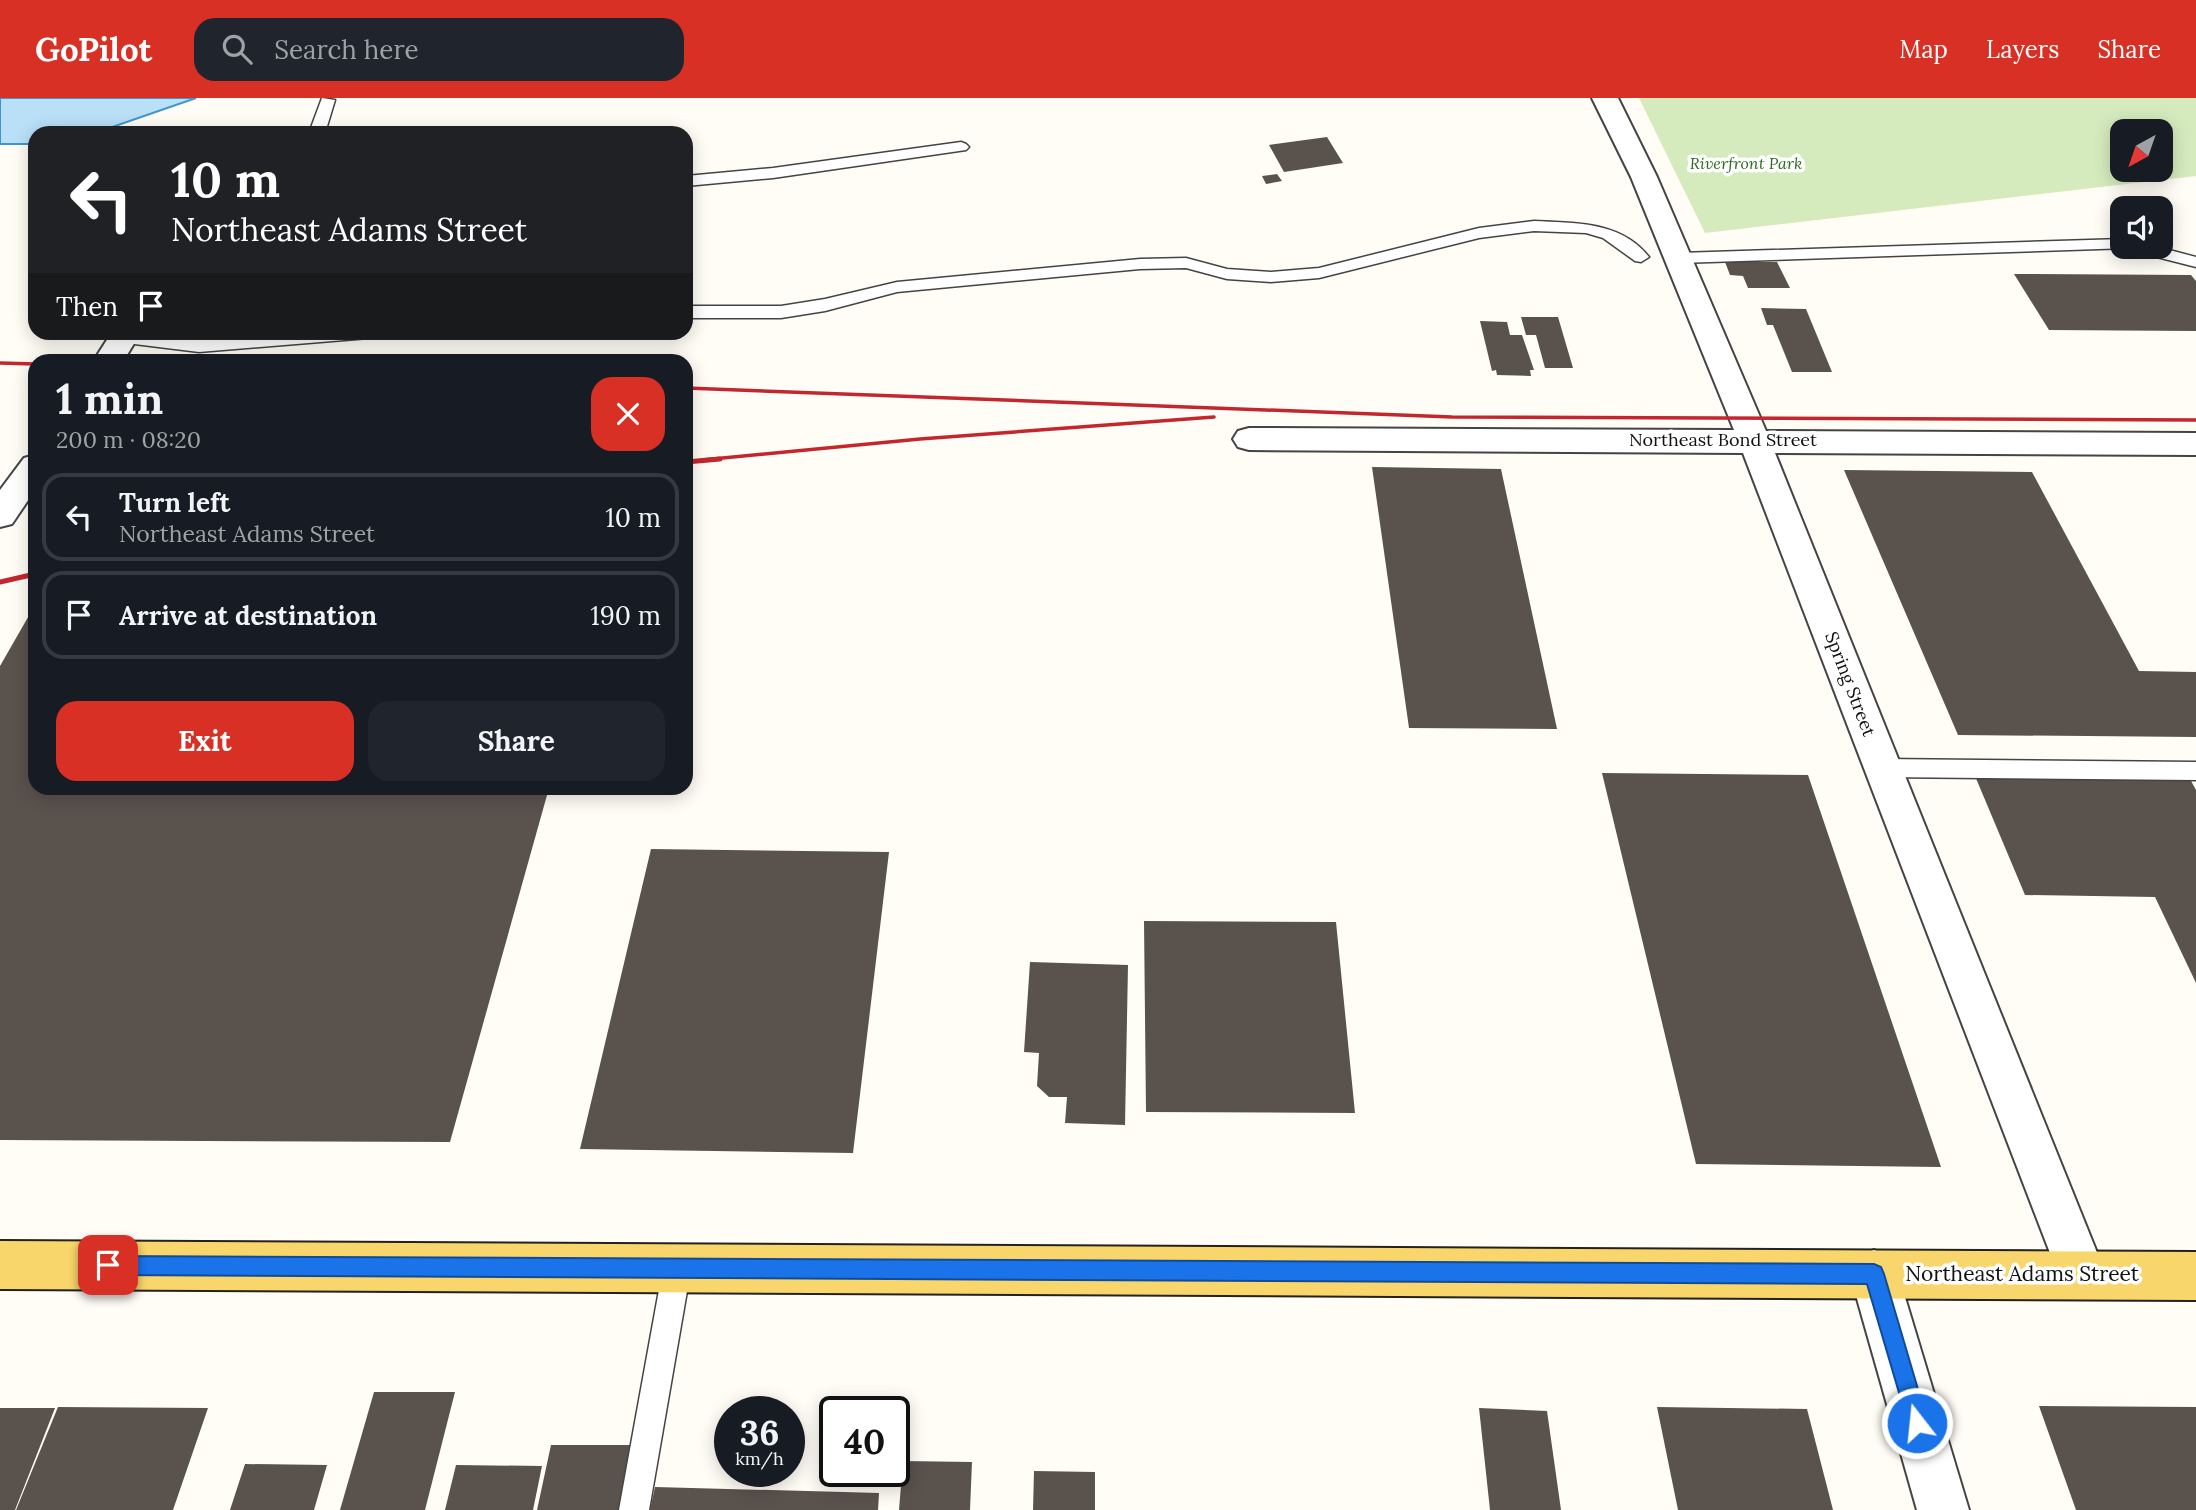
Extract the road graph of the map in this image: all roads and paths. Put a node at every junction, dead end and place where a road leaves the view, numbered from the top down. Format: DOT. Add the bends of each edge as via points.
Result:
graph roads {
  1 [pos="1605,98"];
  2 [pos="328,100"];
  3 [pos="319,126"];
  4 [pos="961,147"];
  5 [pos="693,180"];
  6 [pos="2110,244"];
  7 [pos="2173,256"];
  8 [pos="1641,257"];
  9 [pos="1679,258"];
  10 [pos="2196,262"];
  11 [pos="693,312"];
  12 [pos="272,340"];
  13 [pos="120,344"];
  14 [pos="1249,439"];
  15 [pos="1754,440"];
  16 [pos="2196,444"];
  17 [pos="28,476"];
  18 [pos="0,515"];
  19 [pos="1882,768"];
  20 [pos="2196,771"];
  21 [pos="0,1265"];
  22 [pos="677,1268"];
  23 [pos="1874,1274"];
  24 [pos="2081,1275"];
  25 [pos="2196,1276"];
  26 [pos="634,1510"];
  27 [pos="1942,1510"];
  1 -- 9 [label="street, Spring Street"];
  2 -- 3 [label="lane"];
  4 -- 5 [label="lane"];
  6 -- 9 [label="lane"];
  7 -- 10 [label="lane"];
  8 -- 11 [label="lane" via="1609,234 1586,228 1534,226 1479,233 1319,273 1272,277 1227,274 1186,263 1140,264 897,287 781,312"];
  9 -- 15 [label="street, Spring Street"];
  12 -- 13 [label="lane" via="199,346"];
  14 -- 15 [label="street, Northeast Bond Street"];
  15 -- 16 [label="street, Northeast Bond Street"];
  15 -- 19 [label="street, Spring Street"];
  17 -- 18 [label="street"];
  19 -- 20 [label="lane"];
  19 -- 24 [label="street, Spring Street"];
  21 -- 22 [label="main road, Northeast Adams Street"];
  22 -- 23 [label="main road, Northeast Adams Street"];
  22 -- 26 [label="lane"];
  23 -- 24 [label="main road, Northeast Adams Street"];
  23 -- 27 [label="street"];
  24 -- 25 [label="main road, Northeast Adams Street"];
}
